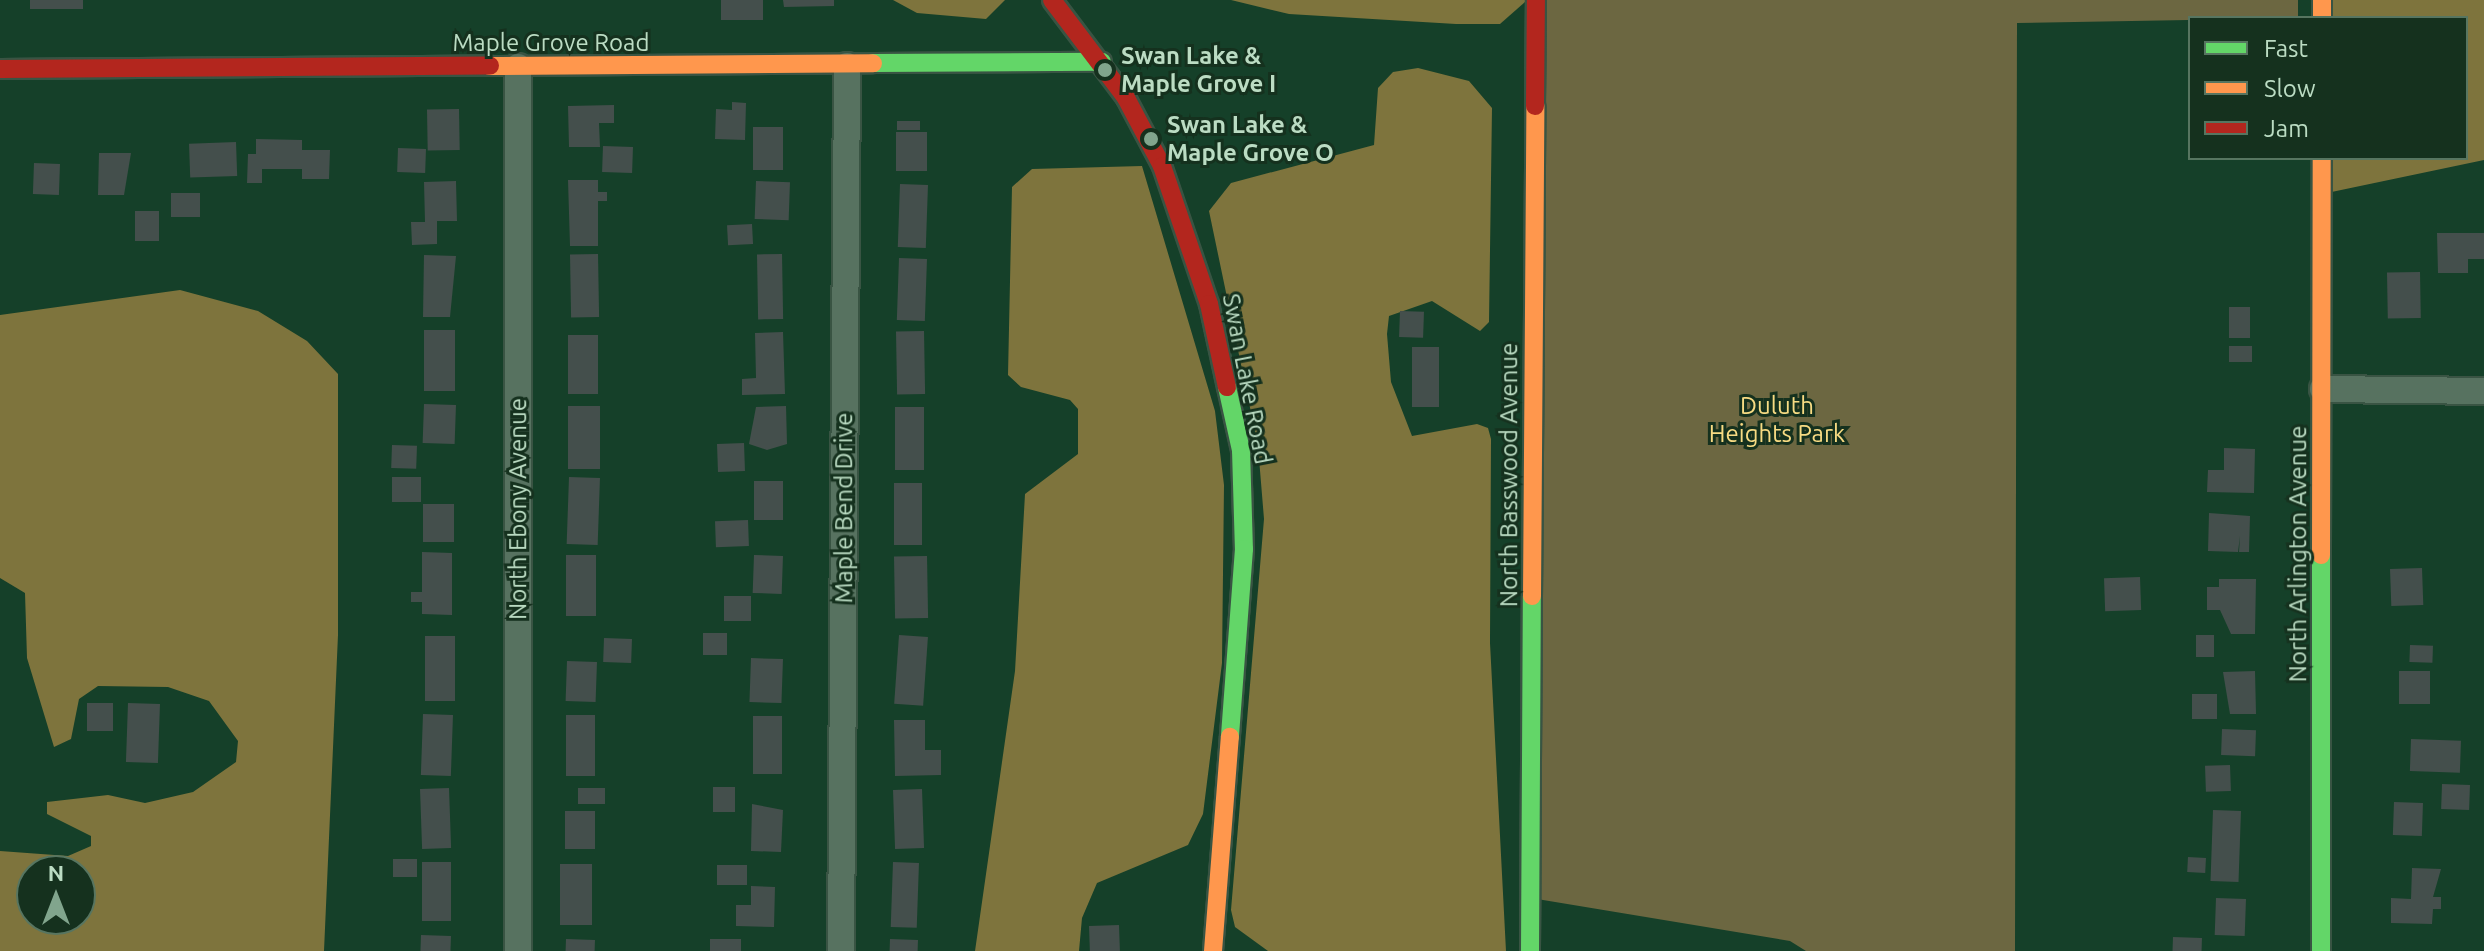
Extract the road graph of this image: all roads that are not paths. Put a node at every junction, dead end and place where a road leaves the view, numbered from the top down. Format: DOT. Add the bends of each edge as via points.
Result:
graph roads {
  1 [pos="1052,0"];
  2 [pos="1536,0"];
  3 [pos="1102,62"];
  4 [pos="847,66"];
  5 [pos="518,67"];
  6 [pos="0,69"];
  7 [pos="2322,160"];
  8 [pos="2323,389"];
  9 [pos="2484,391"];
  10 [pos="518,951"];
  11 [pos="841,951"];
  12 [pos="1213,951"];
  13 [pos="1530,951"];
  14 [pos="2321,951"];
  1 -- 3 [label="street, Swan Lake Road"];
  2 -- 13 [label="street, North Basswood Avenue"];
  3 -- 4 [label="street, Maple Grove Road"];
  3 -- 12 [label="street, Swan Lake Road" via="1162,166 1209,304 1241,450 1244,549"];
  4 -- 5 [label="street, Maple Grove Road"];
  4 -- 11 [label="street, Maple Bend Drive"];
  5 -- 6 [label="street, Maple Grove Road"];
  5 -- 10 [label="street, North Ebony Avenue"];
  7 -- 8 [label="street, North Arlington Avenue"];
  8 -- 9 [label="street"];
  8 -- 14 [label="street, North Arlington Avenue"];
}
